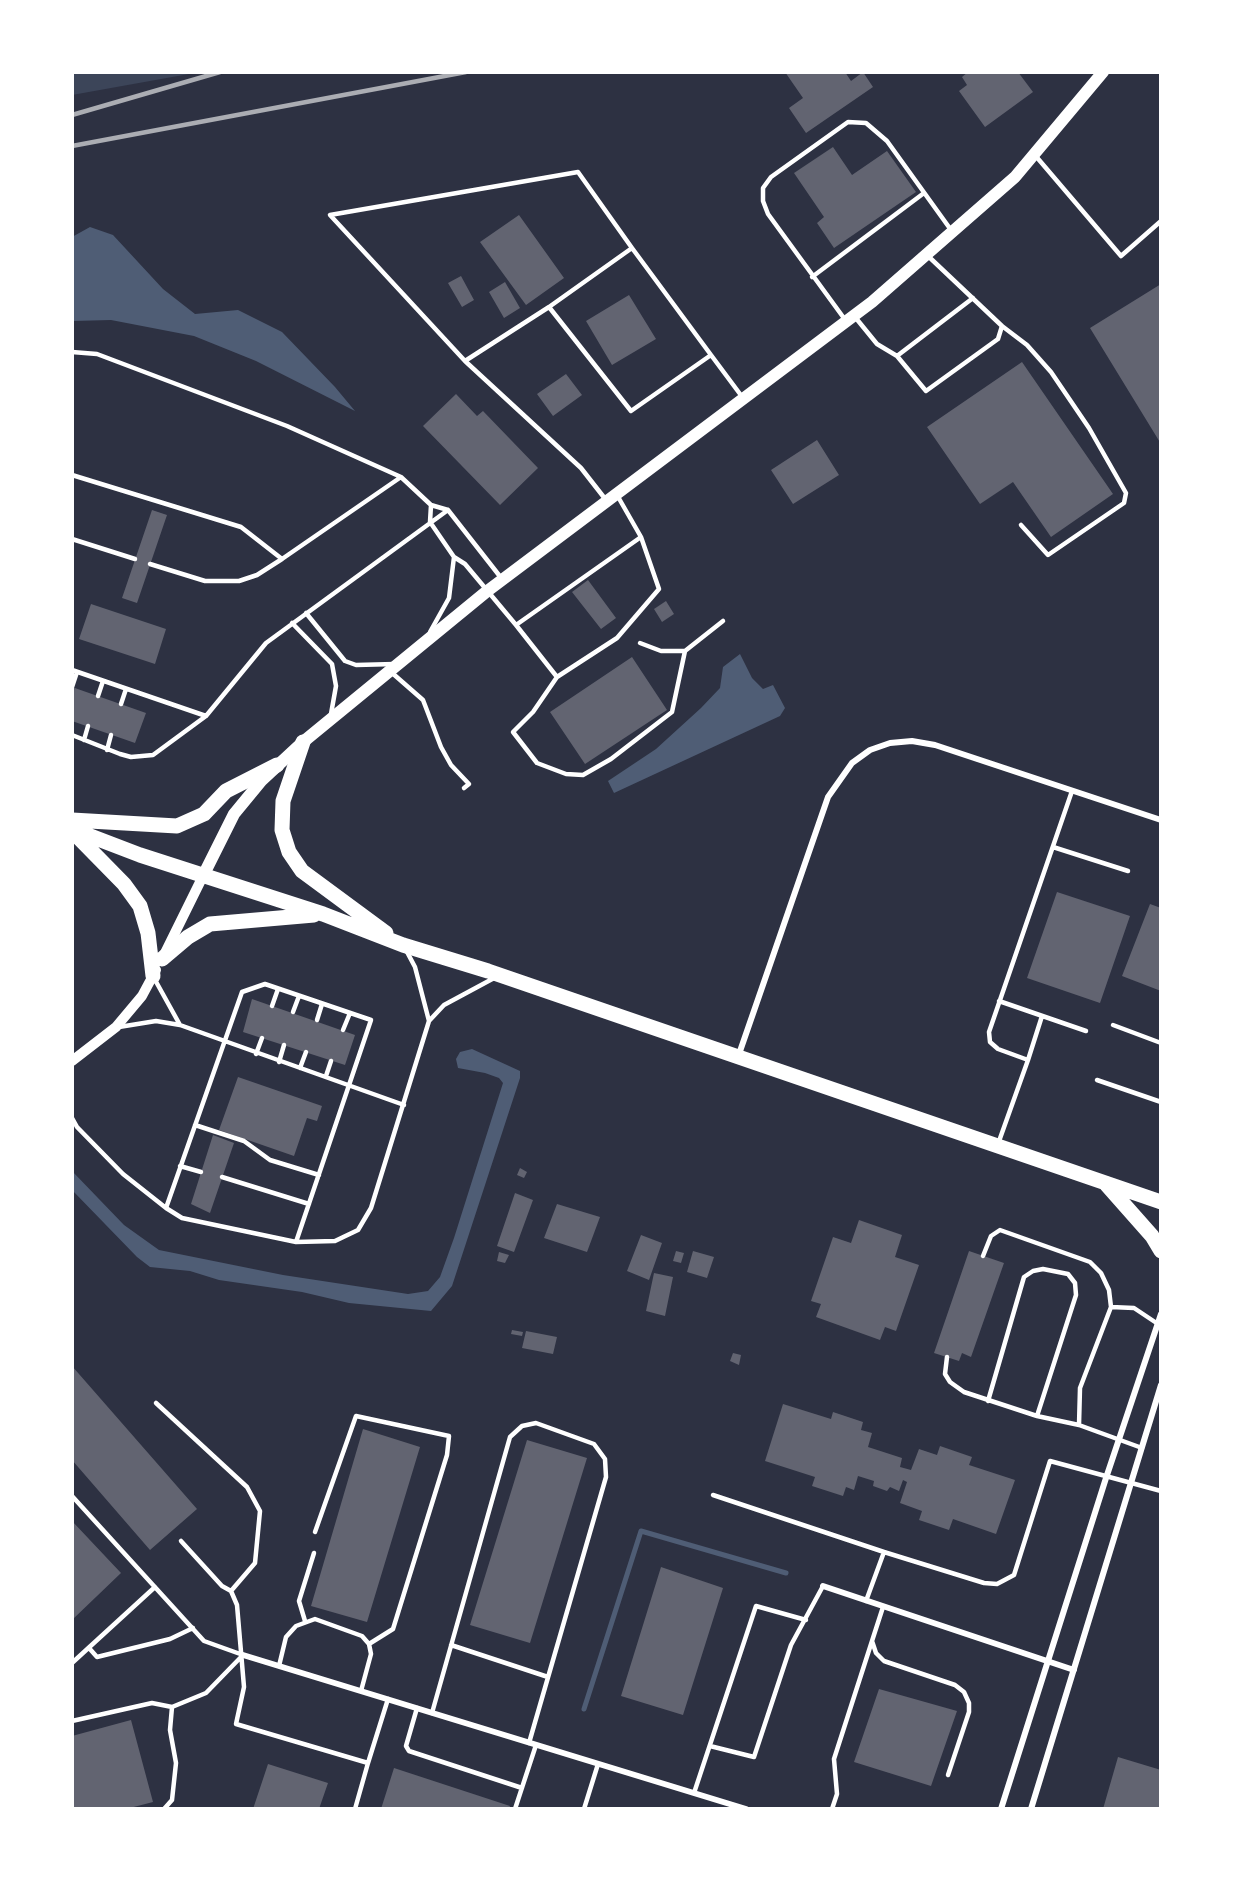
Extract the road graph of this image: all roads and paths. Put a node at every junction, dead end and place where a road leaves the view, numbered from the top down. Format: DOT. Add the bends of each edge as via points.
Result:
graph roads {
  1 [pos="1103,72"];
  2 [pos="1034,154"];
  3 [pos="924,193"];
  4 [pos="1161,221"];
  5 [pos="952,232"];
  6 [pos="632,248"];
  7 [pos="926,254"];
  8 [pos="812,277"];
  9 [pos="973,298"];
  10 [pos="549,306"];
  11 [pos="850,318"];
  12 [pos="1002,326"];
  13 [pos="72,352"];
  14 [pos="711,355"];
  15 [pos="897,356"];
  16 [pos="465,361"];
  17 [pos="743,398"];
  18 [pos="72,475"];
  19 [pos="401,477"];
  20 [pos="611,496"];
  21 [pos="431,506"];
  22 [pos="448,510"];
  23 [pos="430,522"];
  24 [pos="1021,525"];
  25 [pos="642,537"];
  26 [pos="72,539"];
  27 [pos="454,556"];
  28 [pos="135,559"];
  29 [pos="282,559"];
  30 [pos="150,564"];
  31 [pos="502,579"];
  32 [pos="486,592"];
  33 [pos="306,613"];
  34 [pos="723,621"];
  35 [pos="292,623"];
  36 [pos="516,625"];
  37 [pos="425,641"];
  38 [pos="640,644"];
  39 [pos="685,651"];
  40 [pos="393,667"];
  41 [pos="75,671"];
  42 [pos="557,677"];
  43 [pos="103,681"];
  44 [pos="72,687"];
  45 [pos="126,689"];
  46 [pos="98,696"];
  47 [pos="121,704"];
  48 [pos="206,716"];
  49 [pos="330,720"];
  50 [pos="88,726"];
  51 [pos="72,735"];
  52 [pos="111,735"];
  53 [pos="84,740"];
  54 [pos="303,742"];
  55 [pos="107,750"];
  56 [pos="278,765"];
  57 [pos="464,788"];
  58 [pos="1072,791"];
  59 [pos="72,820"];
  60 [pos="1161,820"];
  61 [pos="72,830"];
  62 [pos="1053,848"];
  63 [pos="1128,871"];
  64 [pos="203,876"];
  65 [pos="322,914"];
  66 [pos="403,945"];
  67 [pos="162,959"];
  68 [pos="499,975"];
  69 [pos="153,976"];
  70 [pos="278,989"];
  71 [pos="299,996"];
  72 [pos="999,1001"];
  73 [pos="322,1004"];
  74 [pos="272,1006"];
  75 [pos="293,1012"];
  76 [pos="350,1013"];
  77 [pos="1042,1016"];
  78 [pos="317,1020"];
  79 [pos="429,1021"];
  80 [pos="180,1025"];
  81 [pos="1113,1025"];
  82 [pos="116,1028"];
  83 [pos="343,1030"];
  84 [pos="1086,1031"];
  85 [pos="262,1038"];
  86 [pos="224,1043"];
  87 [pos="1161,1043"];
  88 [pos="284,1045"];
  89 [pos="306,1052"];
  90 [pos="256,1054"];
  91 [pos="738,1057"];
  92 [pos="331,1060"];
  93 [pos="1028,1060"];
  94 [pos="72,1061"];
  95 [pos="279,1062"];
  96 [pos="300,1068"];
  97 [pos="326,1076"];
  98 [pos="1097,1080"];
  99 [pos="349,1085"];
  100 [pos="1161,1102"];
  101 [pos="404,1105"];
  102 [pos="72,1118"];
  103 [pos="195,1125"];
  104 [pos="997,1146"];
  105 [pos="180,1166"];
  106 [pos="201,1172"];
  107 [pos="319,1175"];
  108 [pos="222,1177"];
  109 [pos="1104,1182"];
  110 [pos="1161,1202"];
  111 [pos="309,1204"];
  112 [pos="166,1208"];
  113 [pos="296,1242"];
  114 [pos="1161,1251"];
  115 [pos="983,1256"];
  116 [pos="1111,1307"];
  117 [pos="1161,1314"];
  118 [pos="1158,1324"];
  119 [pos="947,1357"];
  120 [pos="1161,1385"];
  121 [pos="988,1401"];
  122 [pos="156,1403"];
  123 [pos="1037,1416"];
  124 [pos="1079,1425"];
  125 [pos="1119,1439"];
  126 [pos="1142,1448"];
  127 [pos="1106,1478"];
  128 [pos="1131,1484"];
  129 [pos="1161,1491"];
  130 [pos="713,1495"];
  131 [pos="72,1496"];
  132 [pos="315,1533"];
  133 [pos="182,1541"];
  134 [pos="884,1552"];
  135 [pos="314,1553"];
  136 [pos="823,1586"];
  137 [pos="155,1587"];
  138 [pos="231,1592"];
  139 [pos="866,1601"];
  140 [pos="883,1607"];
  141 [pos="806,1620"];
  142 [pos="304,1622"];
  143 [pos="193,1628"];
  144 [pos="872,1641"];
  145 [pos="369,1644"];
  146 [pos="451,1645"];
  147 [pos="89,1648"];
  148 [pos="243,1655"];
  149 [pos="1047,1661"];
  150 [pos="72,1663"];
  151 [pos="279,1666"];
  152 [pos="1074,1670"];
  153 [pos="548,1677"];
  154 [pos="361,1691"];
  155 [pos="388,1699"];
  156 [pos="172,1707"];
  157 [pos="417,1708"];
  158 [pos="432,1713"];
  159 [pos="72,1720"];
  160 [pos="532,1744"];
  161 [pos="710,1746"];
  162 [pos="368,1763"];
  163 [pos="598,1764"];
  164 [pos="948,1775"];
  165 [pos="522,1788"];
  166 [pos="694,1793"];
  167 [pos="172,1800"];
  168 [pos="164,1809"];
  169 [pos="169,1809"];
  170 [pos="355,1809"];
  171 [pos="515,1809"];
  172 [pos="585,1809"];
  173 [pos="746,1809"];
  174 [pos="832,1809"];
  175 [pos="1001,1809"];
  176 [pos="1031,1809"];
  1 -- 2 [label="main road"];
  2 -- 4 [label="lane" via="1121,256"];
  2 -- 5 [label="main road" via="1015,177"];
  3 -- 5 [label="lane"];
  3 -- 8 [label="lane"];
  3 -- 8 [label="lane" via="886,141 866,123 848,122 771,177 763,188 762,201"];
  5 -- 7 [label="main road"];
  6 -- 10 [label="lane"];
  6 -- 14 [label="lane"];
  6 -- 16 [label="lane" via="578,172 330,215"];
  7 -- 9 [label="lane"];
  7 -- 11 [label="main road"];
  8 -- 11 [label="lane"];
  9 -- 12 [label="lane"];
  9 -- 15 [label="lane"];
  10 -- 14 [label="lane" via="631,411"];
  10 -- 16 [label="lane"];
  11 -- 15 [label="lane" via="877,344"];
  11 -- 17 [label="main road"];
  12 -- 15 [label="lane" via="998,339 926,391"];
  12 -- 24 [label="lane" via="1027,345 1051,372 1126,493 1124,503 1048,555"];
  13 -- 19 [label="lane" via="97,354 265,417"];
  14 -- 17 [label="lane"];
  16 -- 20 [label="lane"];
  17 -- 20 [label="main road"];
  18 -- 29 [label="lane" via="241,527"];
  19 -- 21 [label="lane"];
  19 -- 29 [label="lane"];
  20 -- 25 [label="lane"];
  20 -- 31 [label="main road"];
  21 -- 22 [label="lane"];
  21 -- 23 [label="lane"];
  22 -- 23 [label="lane"];
  22 -- 31 [label="lane"];
  23 -- 27 [label="lane"];
  23 -- 33 [label="lane"];
  25 -- 36 [label="lane"];
  25 -- 42 [label="lane" via="659,589 617,638"];
  26 -- 28 [label="lane"];
  27 -- 32 [label="lane"];
  27 -- 37 [label="lane" via="449,598"];
  29 -- 30 [label="lane" via="239,581 205,581"];
  31 -- 32 [label="main road"];
  32 -- 36 [label="lane"];
  32 -- 37 [label="main road"];
  33 -- 35 [label="lane"];
  33 -- 40 [label="lane" via="345,661"];
  34 -- 39 [label="lane"];
  35 -- 48 [label="lane" via="257,652"];
  35 -- 49 [label="lane" via="332,664 336,686"];
  36 -- 42 [label="lane"];
  37 -- 40 [label="main road"];
  38 -- 39 [label="lane" via="661,651"];
  39 -- 42 [label="lane" via="672,712 612,759 583,775 566,774 537,763 513,732 533,712"];
  40 -- 49 [label="main road"];
  40 -- 57 [label="lane" via="423,700 441,747 469,784"];
  41 -- 43 [label="lane"];
  41 -- 44 [label="lane"];
  43 -- 45 [label="lane"];
  43 -- 46 [label="lane"];
  45 -- 47 [label="lane"];
  45 -- 48 [label="lane"];
  48 -- 55 [label="lane" via="153,755 131,757"];
  49 -- 54 [label="main road"];
  50 -- 53 [label="lane"];
  51 -- 53 [label="lane"];
  52 -- 55 [label="lane"];
  53 -- 55 [label="lane"];
  54 -- 56 [label="main road"];
  54 -- 66 [label="main road" via="283,801 282,830 289,852 302,871"];
  56 -- 59 [label="main road" via="226,791 204,814 177,826"];
  56 -- 64 [label="main road" via="234,814"];
  58 -- 60 [label="street"];
  58 -- 62 [label="lane"];
  58 -- 91 [label="street" via="935,745 912,741 870,750 852,763 828,797 816,825"];
  61 -- 64 [label="main road"];
  61 -- 69 [label="main road" via="140,906"];
  62 -- 63 [label="lane"];
  62 -- 72 [label="lane"];
  64 -- 65 [label="main road"];
  64 -- 67 [label="street"];
  65 -- 66 [label="main road"];
  65 -- 67 [label="main road" via="210,924"];
  66 -- 68 [label="main road"];
  66 -- 79 [label="lane" via="416,967"];
  67 -- 69 [label="street"];
  68 -- 79 [label="lane" via="444,1005"];
  68 -- 91 [label="main road"];
  69 -- 80 [label="lane"];
  69 -- 82 [label="street"];
  70 -- 71 [label="lane"];
  70 -- 74 [label="lane"];
  70 -- 86 [label="lane" via="265,984 242,992"];
  71 -- 73 [label="lane"];
  71 -- 75 [label="lane"];
  72 -- 77 [label="lane"];
  72 -- 93 [label="lane" via="989,1032 990,1042"];
  73 -- 76 [label="lane"];
  73 -- 78 [label="lane"];
  76 -- 83 [label="lane"];
  76 -- 99 [label="lane" via="371,1020"];
  77 -- 84 [label="lane"];
  77 -- 93 [label="lane"];
  79 -- 101 [label="lane"];
  80 -- 82 [label="lane" via="156,1021"];
  80 -- 86 [label="lane"];
  81 -- 87 [label="lane"];
  82 -- 94 [label="street"];
  85 -- 90 [label="lane"];
  86 -- 90 [label="lane"];
  86 -- 103 [label="lane"];
  88 -- 95 [label="lane"];
  89 -- 96 [label="lane"];
  90 -- 95 [label="lane"];
  91 -- 104 [label="main road"];
  92 -- 97 [label="lane"];
  93 -- 104 [label="lane"];
  95 -- 96 [label="lane"];
  96 -- 97 [label="lane"];
  97 -- 99 [label="lane"];
  98 -- 100 [label="lane"];
  99 -- 101 [label="lane"];
  99 -- 107 [label="lane"];
  101 -- 113 [label="lane" via="371,1208 358,1230 335,1241"];
  102 -- 112 [label="lane" via="123,1174"];
  103 -- 105 [label="lane"];
  103 -- 107 [label="lane" via="244,1141 270,1160"];
  104 -- 109 [label="main road"];
  105 -- 106 [label="lane"];
  105 -- 112 [label="lane"];
  107 -- 111 [label="lane"];
  108 -- 111 [label="lane"];
  109 -- 110 [label="main road"];
  109 -- 114 [label="main road"];
  111 -- 113 [label="lane"];
  112 -- 113 [label="lane" via="182,1218"];
  115 -- 116 [label="lane" via="991,1236 1000,1230 1090,1262 1109,1290"];
  116 -- 118 [label="lane" via="1134,1308"];
  116 -- 124 [label="lane" via="1080,1388"];
  117 -- 118 [label="street"];
  118 -- 125 [label="street"];
  119 -- 121 [label="lane" via="945,1374 950,1382"];
  120 -- 126 [label="street"];
  121 -- 123 [label="lane"];
  121 -- 123 [label="lane" via="1024,1277 1043,1269 1068,1274 1076,1295"];
  122 -- 138 [label="lane" via="247,1487 260,1511 255,1563"];
  123 -- 124 [label="lane"];
  124 -- 125 [label="lane"];
  125 -- 126 [label="lane"];
  125 -- 127 [label="street"];
  126 -- 128 [label="street"];
  127 -- 128 [label="lane"];
  127 -- 134 [label="lane" via="1050,1461 1014,1575 998,1584"];
  127 -- 149 [label="street"];
  128 -- 129 [label="lane"];
  128 -- 152 [label="street"];
  130 -- 134 [label="lane"];
  131 -- 137 [label="lane"];
  132 -- 145 [label="lane" via="356,1416 449,1436 447,1455 393,1629"];
  133 -- 138 [label="lane"];
  134 -- 139 [label="lane"];
  135 -- 142 [label="lane" via="299,1602"];
  136 -- 139 [label="street"];
  136 -- 141 [label="lane"];
  137 -- 143 [label="lane"];
  137 -- 147 [label="lane"];
  138 -- 148 [label="lane" via="237,1605"];
  139 -- 140 [label="street"];
  140 -- 144 [label="lane"];
  140 -- 149 [label="street"];
  141 -- 161 [label="lane" via="791,1645 754,1757"];
  141 -- 161 [label="lane" via="756,1606"];
  142 -- 145 [label="lane" via="315,1619 362,1636"];
  142 -- 151 [label="lane" via="286,1637"];
  143 -- 147 [label="lane" via="170,1639 97,1657"];
  143 -- 148 [label="lane" via="204,1641"];
  144 -- 164 [label="lane" via="884,1661 955,1685 964,1692 969,1712"];
  144 -- 174 [label="lane" via="834,1760 837,1794"];
  145 -- 154 [label="lane" via="371,1654"];
  146 -- 153 [label="lane"];
  146 -- 153 [label="lane" via="510,1437 522,1426 536,1423 594,1444 605,1459 606,1477"];
  146 -- 158 [label="lane"];
  147 -- 150 [label="lane"];
  148 -- 151 [label="street"];
  148 -- 156 [label="lane" via="206,1693"];
  148 -- 162 [label="lane" via="244,1688 236,1724"];
  149 -- 152 [label="street"];
  149 -- 175 [label="street"];
  151 -- 154 [label="street"];
  152 -- 176 [label="street"];
  153 -- 160 [label="lane"];
  154 -- 155 [label="street"];
  155 -- 157 [label="street"];
  155 -- 162 [label="lane"];
  156 -- 159 [label="lane" via="152,1703"];
  156 -- 167 [label="lane" via="170,1730 176,1763"];
  157 -- 158 [label="street"];
  157 -- 165 [label="lane" via="406,1746 409,1751"];
  158 -- 160 [label="street"];
  160 -- 163 [label="street"];
  160 -- 165 [label="lane"];
  161 -- 166 [label="lane"];
  162 -- 170 [label="lane"];
  163 -- 166 [label="street"];
  163 -- 172 [label="lane"];
  165 -- 171 [label="lane"];
  166 -- 173 [label="street"];
  167 -- 168 [label="lane"];
  167 -- 169 [label="lane"];
}
